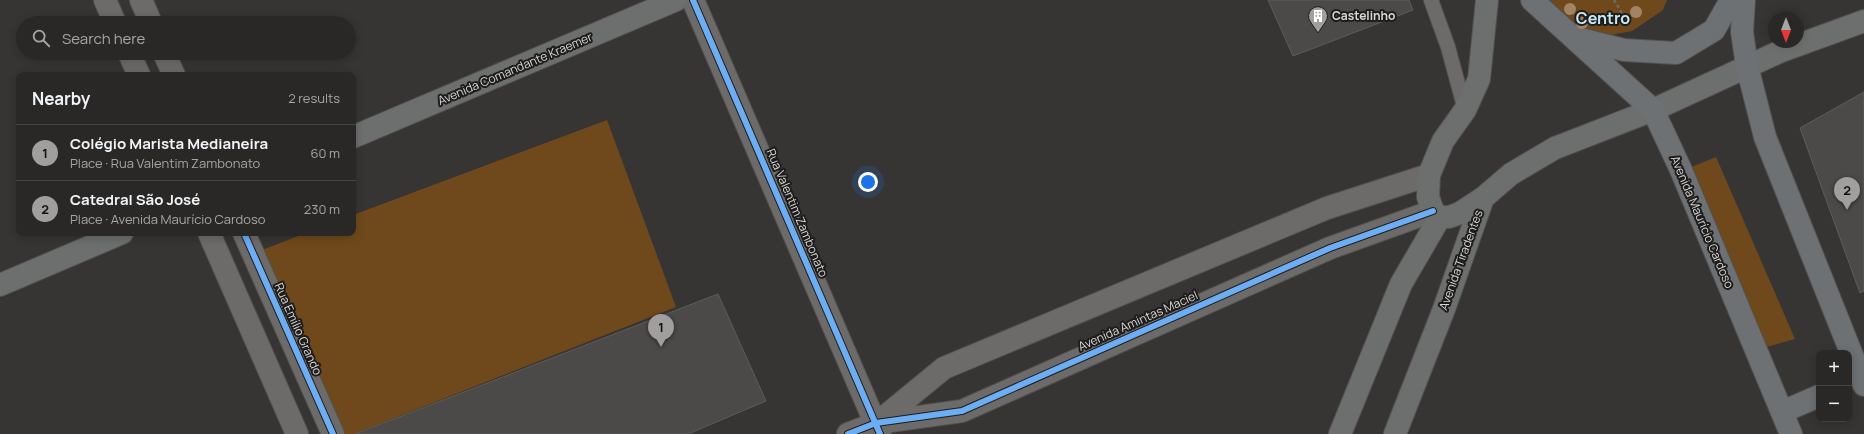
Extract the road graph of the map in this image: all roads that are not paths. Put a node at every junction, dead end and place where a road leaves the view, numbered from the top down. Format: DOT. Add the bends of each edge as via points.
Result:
graph roads {
  1 [pos="105,0"];
  2 [pos="141,0"];
  3 [pos="676,0"];
  4 [pos="693,0"];
  5 [pos="1431,0"];
  6 [pos="1487,0"];
  7 [pos="1532,0"];
  8 [pos="1731,0"];
  9 [pos="1744,0"];
  10 [pos="112,16"];
  11 [pos="148,16"];
  12 [pos="1864,21"];
  13 [pos="1573,37"];
  14 [pos="132,60"];
  15 [pos="167,60"];
  16 [pos="1747,66"];
  17 [pos="138,72"];
  18 [pos="173,72"];
  19 [pos="1465,110"];
  20 [pos="1653,110"];
  21 [pos="356,136"];
  22 [pos="1429,175"];
  23 [pos="1483,198"];
  24 [pos="1436,214"];
  25 [pos="115,236"];
  26 [pos="211,236"];
  27 [pos="245,236"];
  28 [pos="0,285"];
  29 [pos="278,310"];
  30 [pos="249,325"];
  31 [pos="1858,383"];
  32 [pos="1816,397"];
  33 [pos="1782,412"];
  34 [pos="878,429"];
  35 [pos="297,434"];
  36 [pos="333,434"];
  37 [pos="848,434"];
  38 [pos="1340,434"];
  39 [pos="1395,434"];
  40 [pos="1791,434"];
  1 -- 10 [label="street"];
  2 -- 11 [label="street"];
  3 -- 21 [label="main road, Avenida Comandante Kraemer"];
  4 -- 34 [label="street, Rua Valentim Zambonato"];
  5 -- 19 [label="lane" via="1448,47"];
  6 -- 19 [label="main road" via="1479,78"];
  7 -- 13 [label="main road, Avenida Maurício Cardoso"];
  8 -- 13 [label="main road" via="1714,30 1676,53 1624,50"];
  9 -- 16 [label="main road" via="1742,32"];
  12 -- 16 [label="main road, Avenida Tiradentes"];
  13 -- 20 [label="main road, Avenida Maurício Cardoso"];
  14 -- 17 [label="street"];
  15 -- 18 [label="street"];
  16 -- 20 [label="main road, Avenida Tiradentes"];
  16 -- 31 [label="main road" via="1766,137"];
  19 -- 22 [label="main road" via="1443,141"];
  20 -- 23 [label="main road, Avenida Tiradentes" via="1555,148 1511,174"];
  20 -- 33 [label="main road, Avenida Maurício Cardoso" via="1681,170"];
  22 -- 24 [label="main road" via="1428,197"];
  22 -- 34 [label="street, Avenida Amintas Maciel" via="1327,208 944,368"];
  23 -- 24 [label="main road, Avenida Amintas Maciel" via="1449,217"];
  23 -- 39 [label="main road, Avenida Tiradentes" via="1444,309"];
  24 -- 34 [label="street, Avenida Amintas Maciel" via="1330,248 962,411"];
  24 -- 38 [label="main road" via="1401,284"];
  25 -- 28 [label="main road"];
  26 -- 30 [label="street"];
  27 -- 29 [label="street, Rua Emílio Grando"];
  29 -- 30 [label="street"];
  29 -- 36 [label="street, Rua Emílio Grando"];
  30 -- 35 [label="street"];
  32 -- 33 [label="main road"];
  33 -- 40 [label="main road, Avenida Maurício Cardoso"];
  34 -- 37 [label="street, Avenida Amintas Maciel"];
}
